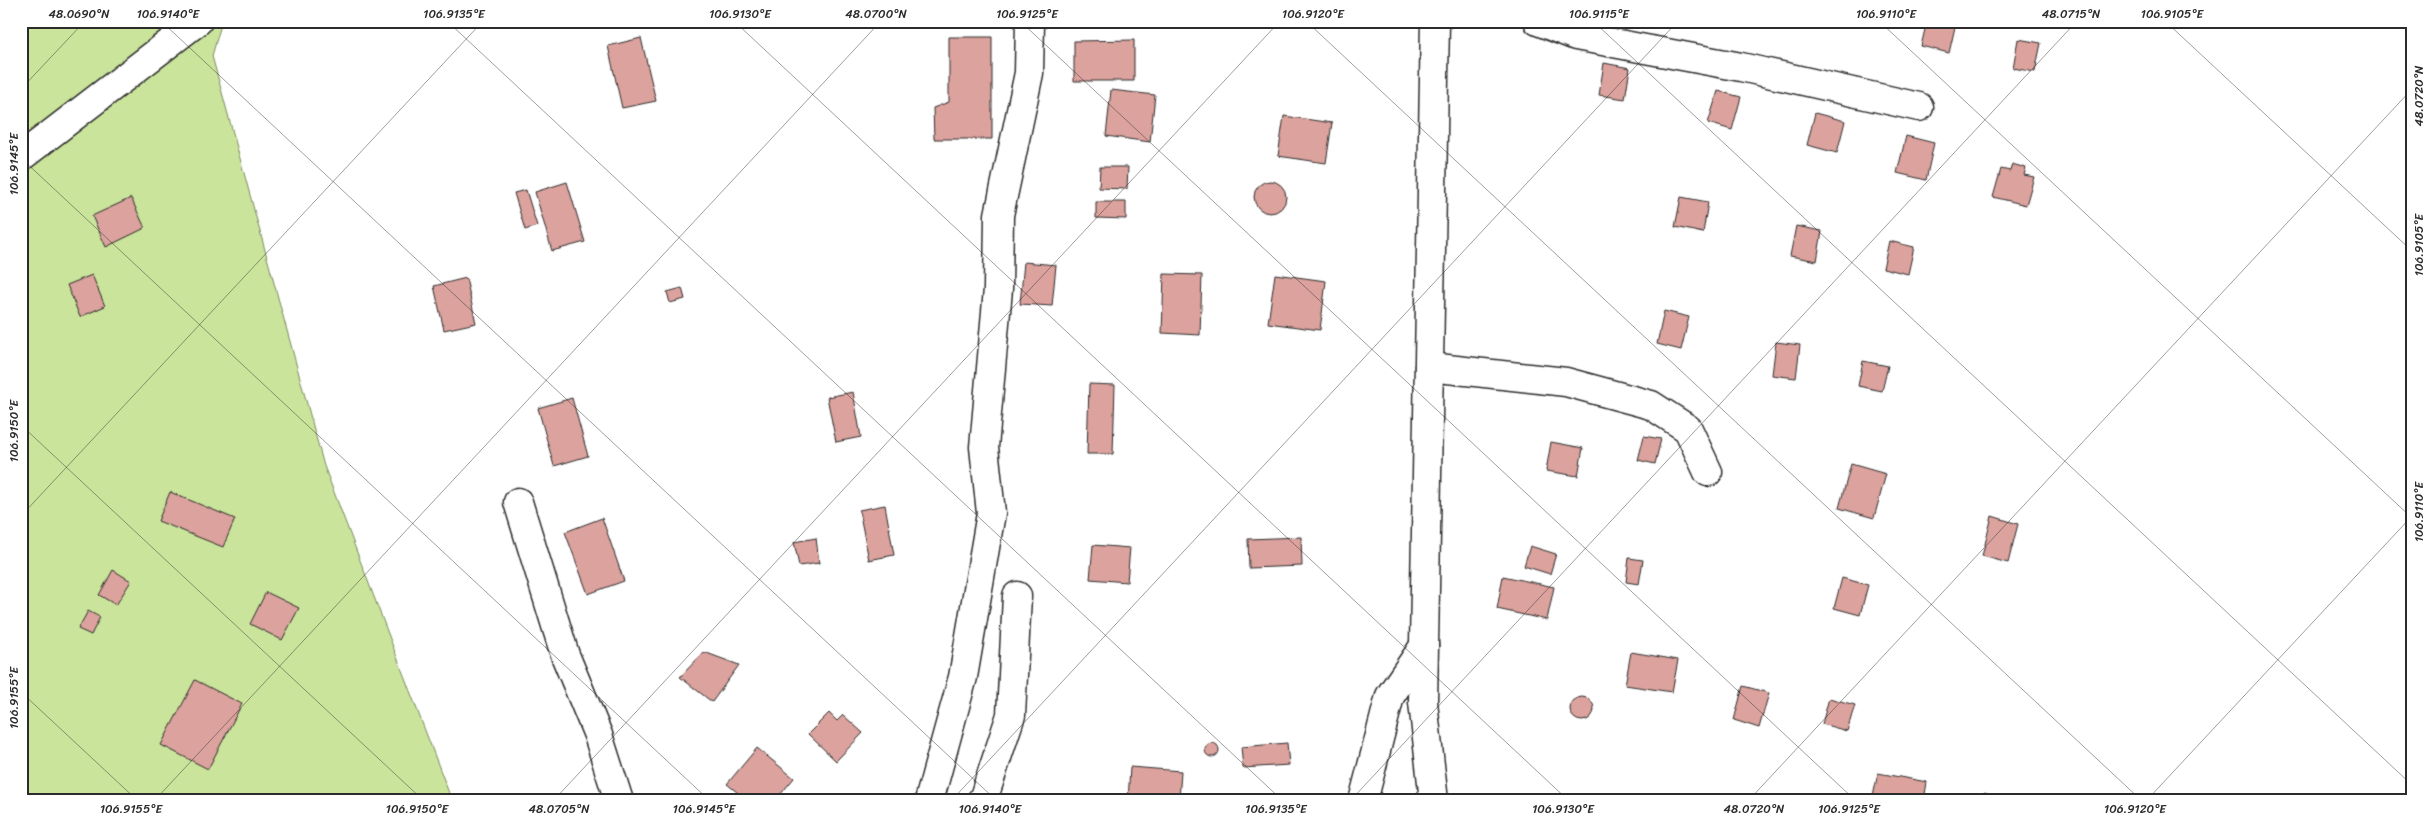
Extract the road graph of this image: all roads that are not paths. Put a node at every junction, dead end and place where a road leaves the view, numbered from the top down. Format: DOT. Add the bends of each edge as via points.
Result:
graph roads {
  1 [pos="198,21"];
  2 [pos="1030,21"];
  3 [pos="1435,21"];
  4 [pos="1538,21"];
  5 [pos="1919,107"];
  6 [pos="21,156"];
  7 [pos="1429,367"];
  8 [pos="1708,472"];
  9 [pos="518,502"];
  10 [pos="1017,596"];
  11 [pos="1424,646"];
  12 [pos="619,801"];
  13 [pos="929,801"];
  14 [pos="981,801"];
  15 [pos="1362,801"];
  16 [pos="1434,801"];
  1 -- 6 [label="street"];
  2 -- 13 [label="street" via="1029,73 999,215 998,288 984,447 991,513 963,676"];
  3 -- 7 [label="street"];
  4 -- 5 [label="street" via="1576,36 1741,67"];
  7 -- 8 [label="street" via="1566,382 1651,406 1688,429"];
  7 -- 11 [label="street"];
  9 -- 12 [label="street" via="565,655 598,735"];
  10 -- 14 [label="street" via="1011,715"];
  11 -- 15 [label="street" via="1390,696"];
  11 -- 16 [label="street" via="1423,702"];
}
